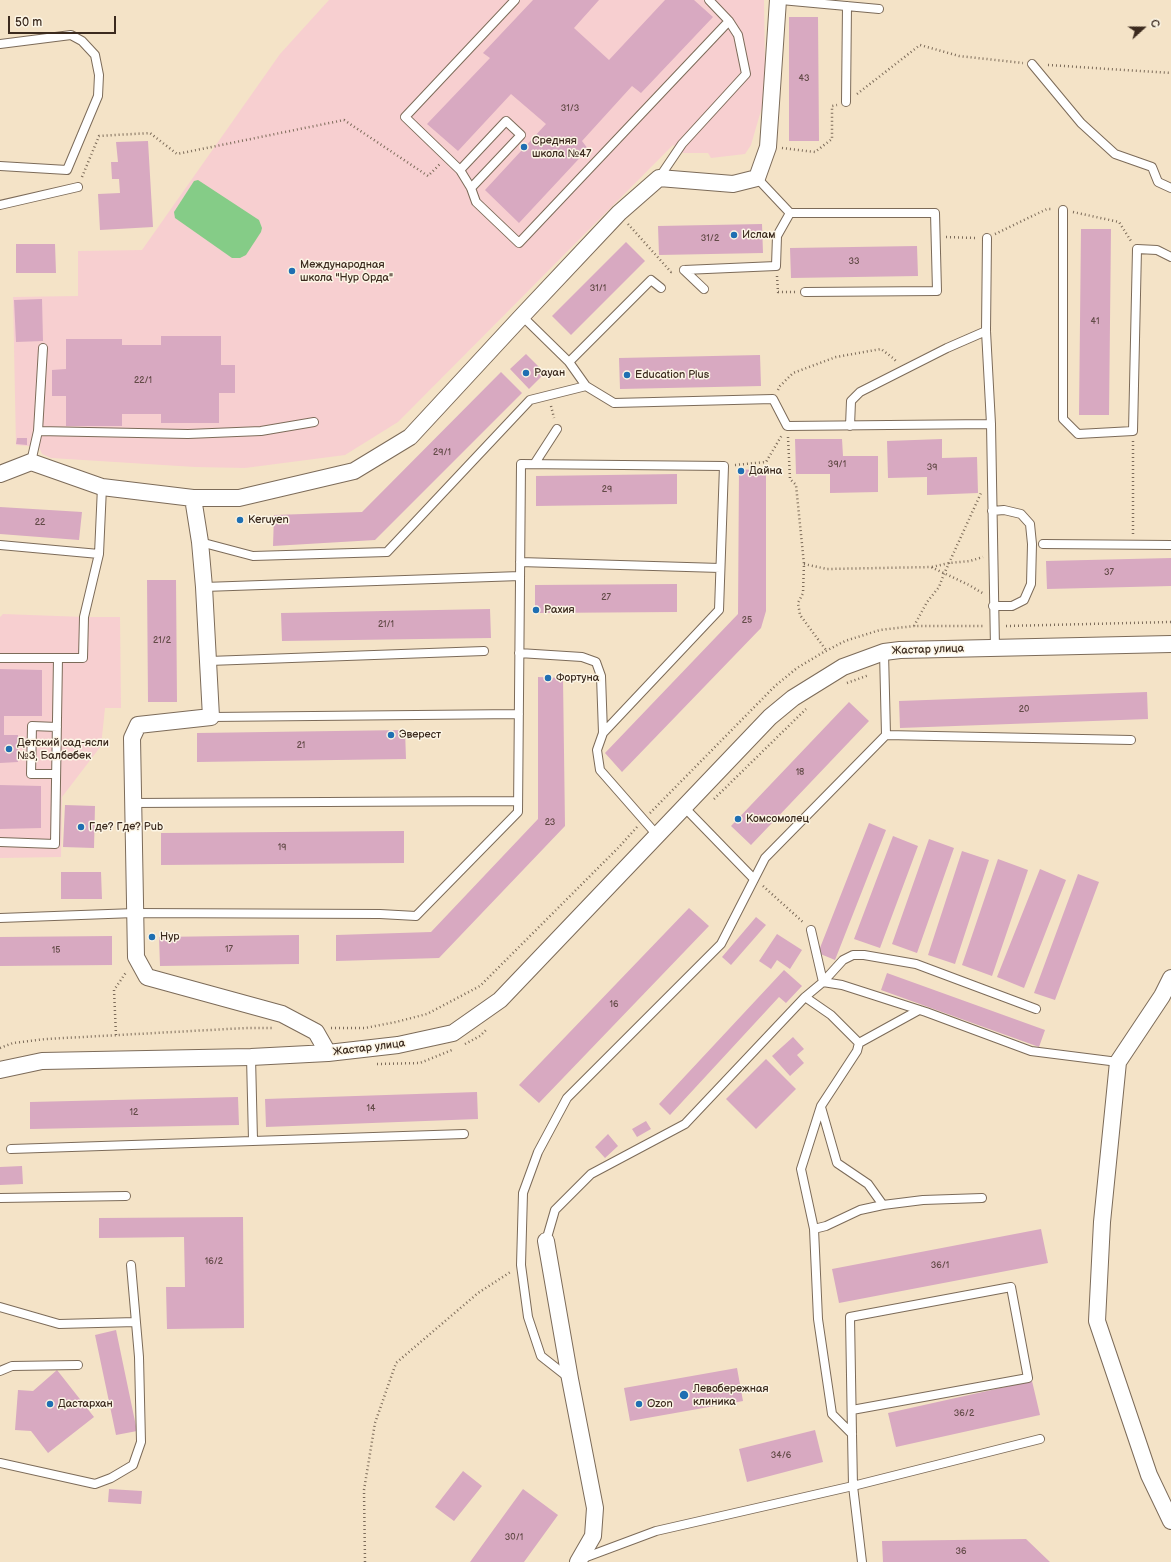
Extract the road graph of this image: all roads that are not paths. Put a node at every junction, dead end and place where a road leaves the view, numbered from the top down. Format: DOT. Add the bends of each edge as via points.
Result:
graph roads {
  1 [pos="515,0"];
  2 [pos="709,0"];
  3 [pos="779,0"];
  4 [pos="847,6"];
  5 [pos="879,9"];
  6 [pos="730,21"];
  7 [pos="0,44"];
  8 [pos="1032,64"];
  9 [pos="846,102"];
  10 [pos="0,166"];
  11 [pos="460,170"];
  12 [pos="659,178"];
  13 [pos="757,178"];
  14 [pos="78,187"];
  15 [pos="471,188"];
  16 [pos="1171,188"];
  17 [pos="0,206"];
  18 [pos="1063,210"];
  19 [pos="790,213"];
  20 [pos="987,238"];
  21 [pos="1171,257"];
  22 [pos="661,288"];
  23 [pos="704,288"];
  24 [pos="805,292"];
  25 [pos="522,316"];
  26 [pos="986,331"];
  27 [pos="43,348"];
  28 [pos="569,362"];
  29 [pos="586,386"];
  30 [pos="314,422"];
  31 [pos="991,424"];
  32 [pos="850,426"];
  33 [pos="557,429"];
  34 [pos="38,431"];
  35 [pos="31,462"];
  36 [pos="535,464"];
  37 [pos="0,474"];
  38 [pos="102,487"];
  39 [pos="193,498"];
  40 [pos="992,511"];
  41 [pos="200,542"];
  42 [pos="1043,544"];
  43 [pos="0,545"];
  44 [pos="1171,545"];
  45 [pos="99,554"];
  46 [pos="520,562"];
  47 [pos="720,568"];
  48 [pos="520,576"];
  49 [pos="204,586"];
  50 [pos="993,602"];
  51 [pos="1171,644"];
  52 [pos="995,648"];
  53 [pos="484,651"];
  54 [pos="884,652"];
  55 [pos="519,653"];
  56 [pos="0,658"];
  57 [pos="58,658"];
  58 [pos="209,661"];
  59 [pos="519,714"];
  60 [pos="211,717"];
  61 [pos="57,727"];
  62 [pos="603,733"];
  63 [pos="886,735"];
  64 [pos="1131,740"];
  65 [pos="56,774"];
  66 [pos="518,802"];
  67 [pos="133,803"];
  68 [pos="684,807"];
  69 [pos="657,835"];
  70 [pos="0,842"];
  71 [pos="754,879"];
  72 [pos="135,913"];
  73 [pos="0,918"];
  74 [pos="812,930"];
  75 [pos="1171,978"];
  76 [pos="823,982"];
  77 [pos="805,997"];
  78 [pos="1036,1009"];
  79 [pos="919,1010"];
  80 [pos="859,1043"];
  81 [pos="328,1053"];
  82 [pos="251,1057"];
  83 [pos="1118,1062"];
  84 [pos="0,1070"];
  85 [pos="821,1106"];
  86 [pos="464,1134"];
  87 [pos="253,1140"];
  88 [pos="11,1149"];
  89 [pos="126,1196"];
  90 [pos="0,1198"];
  91 [pos="982,1198"];
  92 [pos="883,1205"];
  93 [pos="814,1229"];
  94 [pos="546,1241"];
  95 [pos="131,1265"];
  96 [pos="0,1306"];
  97 [pos="136,1322"];
  98 [pos="78,1365"];
  99 [pos="0,1371"];
  100 [pos="570,1378"];
  101 [pos="852,1410"];
  102 [pos="852,1434"];
  103 [pos="1040,1439"];
  104 [pos="0,1463"];
  105 [pos="854,1486"];
  106 [pos="1171,1520"];
  107 [pos="579,1561"];
  108 [pos="862,1562"];
  1 -- 11 [label="lane" via="405,117"];
  2 -- 6 [label="lane"];
  3 -- 4 [label="lane"];
  3 -- 13 [label="street" via="768,147"];
  4 -- 5 [label="lane"];
  4 -- 9 [label="lane"];
  6 -- 12 [label="lane" via="738,35 746,74 682,144"];
  6 -- 15 [label="lane" via="519,243 476,202"];
  7 -- 10 [label="lane" via="71,35 82,41 95,55 99,75 98,96 67,170"];
  8 -- 16 [label="lane" via="1081,123 1115,154 1152,167 1158,182"];
  11 -- 15 [label="lane"];
  11 -- 15 [label="lane" via="506,121 521,135"];
  12 -- 13 [label="street" via="733,184"];
  12 -- 25 [label="street" via="619,213"];
  13 -- 19 [label="lane"];
  14 -- 17 [label="lane"];
  18 -- 21 [label="lane" via="1064,419 1078,434 1133,431 1136,249 1157,250"];
  19 -- 23 [label="lane" via="777,236 776,266 684,270"];
  19 -- 24 [label="lane" via="935,213 937,291"];
  20 -- 26 [label="lane"];
  22 -- 28 [label="lane" via="651,280"];
  25 -- 28 [label="lane"];
  25 -- 39 [label="street" via="410,437 354,471 239,498"];
  26 -- 31 [label="lane"];
  26 -- 32 [label="lane" via="860,392 851,401"];
  27 -- 34 [label="lane"];
  28 -- 29 [label="lane"];
  29 -- 32 [label="lane" via="614,404 773,399 788,426"];
  29 -- 41 [label="lane" via="530,400 387,552 252,556"];
  30 -- 34 [label="lane" via="261,431 188,434"];
  31 -- 32 [label="lane"];
  31 -- 40 [label="lane"];
  33 -- 36 [label="lane"];
  34 -- 35 [label="lane"];
  35 -- 37 [label="street"];
  35 -- 38 [label="street"];
  36 -- 46 [label="lane" via="520,464"];
  36 -- 47 [label="lane" via="724,466"];
  38 -- 39 [label="street"];
  38 -- 45 [label="lane"];
  39 -- 41 [label="street"];
  40 -- 50 [label="lane"];
  40 -- 50 [label="lane" via="1004,510 1021,514 1030,524 1032,544 1031,584 1024,600 1012,606"];
  41 -- 49 [label="street"];
  42 -- 44 [label="lane"];
  43 -- 45 [label="lane"];
  45 -- 57 [label="lane" via="84,617 83,658"];
  46 -- 47 [label="lane"];
  46 -- 48 [label="lane"];
  47 -- 62 [label="lane" via="719,610"];
  48 -- 49 [label="lane"];
  48 -- 55 [label="lane"];
  49 -- 58 [label="street"];
  50 -- 52 [label="lane"];
  51 -- 52 [label="street, Жастар улица"];
  52 -- 54 [label="street, Жастар улица"];
  53 -- 58 [label="lane"];
  54 -- 63 [label="lane"];
  54 -- 68 [label="street, Жастар улица" via="843,668 793,698 770,717"];
  55 -- 59 [label="lane"];
  55 -- 62 [label="lane" via="582,657 596,662 601,676"];
  56 -- 57 [label="lane"];
  57 -- 61 [label="lane"];
  58 -- 60 [label="street"];
  59 -- 60 [label="lane"];
  59 -- 66 [label="lane"];
  60 -- 67 [label="street" via="138,725 132,738"];
  61 -- 65 [label="lane"];
  61 -- 65 [label="lane" via="32,726 31,774"];
  62 -- 69 [label="lane" via="597,750 600,770"];
  63 -- 64 [label="lane"];
  63 -- 71 [label="lane" via="765,858"];
  65 -- 70 [label="lane" via="55,844"];
  66 -- 67 [label="lane"];
  66 -- 72 [label="lane" via="518,812 416,916"];
  67 -- 72 [label="street"];
  68 -- 69 [label="street, Жастар улица"];
  68 -- 71 [label="lane"];
  69 -- 81 [label="street, Жастар улица" via="500,1000 453,1033 398,1045"];
  71 -- 100 [label="lane" via="721,944 567,1098 538,1152 523,1193 520,1265 528,1317 541,1356"];
  72 -- 73 [label="lane"];
  72 -- 81 [label="street" via="136,957 147,977 282,1014 316,1032"];
  74 -- 76 [label="lane"];
  75 -- 83 [label="street"];
  76 -- 77 [label="lane"];
  76 -- 78 [label="lane" via="843,960 853,955 864,955 916,964"];
  76 -- 79 [label="lane" via="842,985"];
  77 -- 80 [label="lane" via="831,1015"];
  77 -- 94 [label="lane" via="685,1124 591,1174 555,1210"];
  79 -- 80 [label="lane"];
  79 -- 83 [label="lane" via="1031,1051"];
  80 -- 85 [label="lane" via="857,1051"];
  81 -- 82 [label="street, Жастар улица"];
  82 -- 84 [label="street, Жастар улица" via="42,1061"];
  82 -- 87 [label="lane"];
  83 -- 106 [label="street" via="1102,1222 1097,1321 1149,1475"];
  85 -- 92 [label="lane" via="837,1163 868,1184"];
  85 -- 93 [label="lane" via="800,1169"];
  86 -- 87 [label="lane"];
  87 -- 88 [label="lane"];
  89 -- 90 [label="lane"];
  91 -- 92 [label="lane" via="923,1200"];
  92 -- 93 [label="lane" via="860,1210"];
  93 -- 102 [label="lane" via="818,1319 832,1414"];
  94 -- 100 [label="street"];
  95 -- 97 [label="lane"];
  96 -- 97 [label="lane" via="59,1324"];
  97 -- 104 [label="lane" via="141,1442 133,1465 95,1484"];
  98 -- 99 [label="lane" via="12,1366"];
  100 -- 107 [label="street" via="595,1508 593,1536"];
  101 -- 101 [label="lane" via="850,1317 1012,1287 1028,1378"];
  101 -- 102 [label="lane"];
  102 -- 105 [label="lane"];
  103 -- 105 [label="lane"];
  105 -- 107 [label="lane" via="656,1531"];
  105 -- 108 [label="lane"];
}
